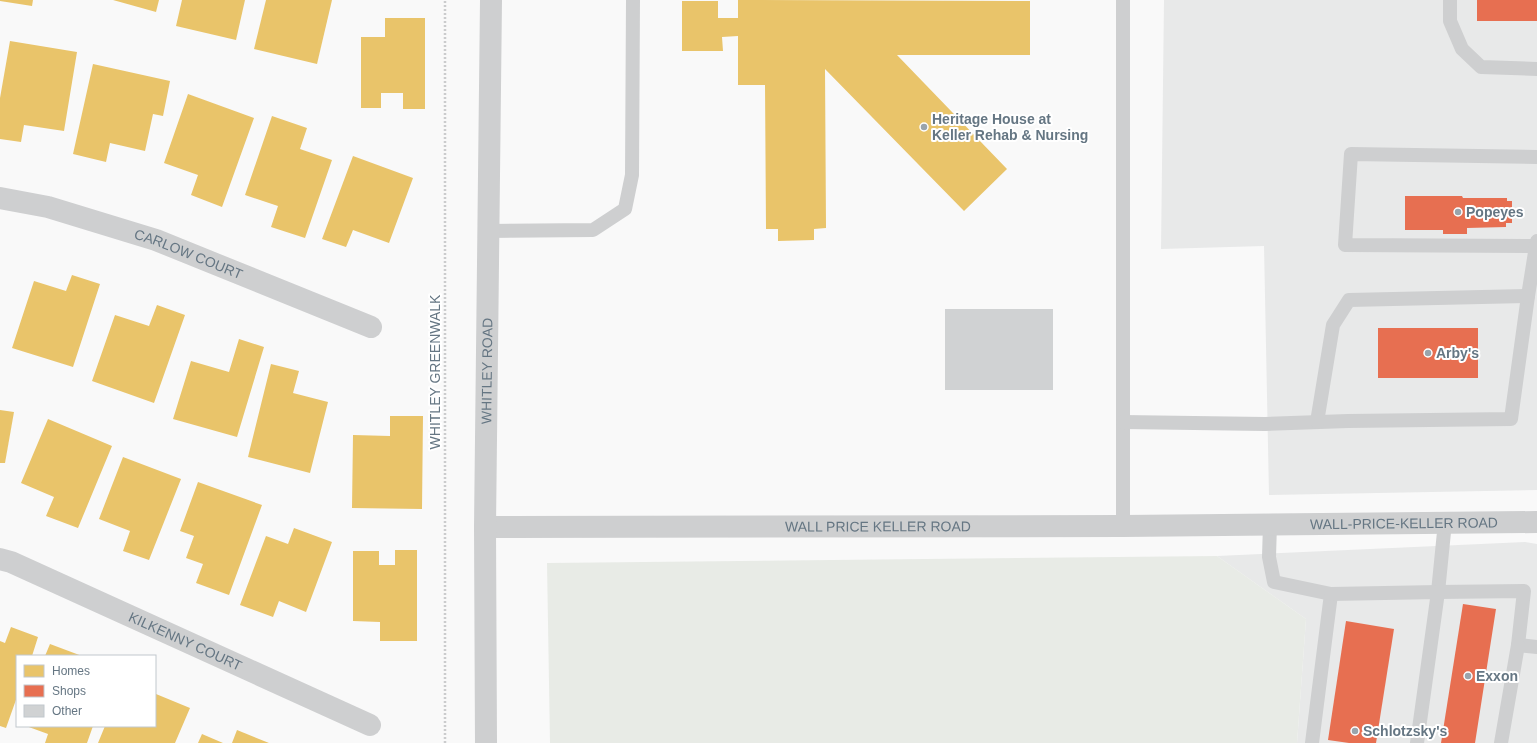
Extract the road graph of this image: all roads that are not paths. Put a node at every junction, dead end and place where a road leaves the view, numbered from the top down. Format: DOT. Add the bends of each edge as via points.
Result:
graph roads {
  1 [pos="490,0"];
  2 [pos="633,0"];
  3 [pos="1123,0"];
  4 [pos="1450,0"];
  5 [pos="1537,69"];
  6 [pos="1537,157"];
  7 [pos="0,198"];
  8 [pos="488,231"];
  9 [pos="1537,241"];
  10 [pos="1536,246"];
  11 [pos="1528,296"];
  12 [pos="371,327"];
  13 [pos="1123,422"];
  14 [pos="1317,422"];
  15 [pos="1445,522"];
  16 [pos="1537,522"];
  17 [pos="1270,524"];
  18 [pos="1123,526"];
  19 [pos="485,527"];
  20 [pos="0,559"];
  21 [pos="1438,592"];
  22 [pos="1331,594"];
  23 [pos="1518,645"];
  24 [pos="1537,647"];
  25 [pos="370,725"];
  26 [pos="486,743"];
  27 [pos="1312,743"];
  28 [pos="1417,743"];
  29 [pos="1501,743"];
  1 -- 8 [label="street, WHITLEY ROAD"];
  2 -- 8 [label="lane" via="632,174 626,209 593,230"];
  3 -- 13 [label="lane"];
  4 -- 5 [label="lane" via="1450,21 1462,49 1481,67"];
  6 -- 10 [label="lane" via="1351,154 1345,244"];
  7 -- 12 [label="street, CARLOW COURT" via="48,207 156,240"];
  8 -- 19 [label="street, WHITLEY ROAD"];
  9 -- 10 [label="lane"];
  10 -- 11 [label="lane"];
  11 -- 14 [label="lane" via="1349,300 1334,325"];
  11 -- 14 [label="lane" via="1511,419"];
  13 -- 14 [label="lane"];
  13 -- 18 [label="lane"];
  15 -- 16 [label="street, WALL-PRICE-KELLER ROAD"];
  15 -- 17 [label="street, WALL-PRICE-KELLER ROAD"];
  15 -- 21 [label="lane"];
  17 -- 18 [label="street, WALL PRICE KELLER ROAD"];
  17 -- 22 [label="lane" via="1269,557 1274,582"];
  18 -- 19 [label="street, WALL PRICE KELLER ROAD"];
  19 -- 26 [label="street, WHITLEY ROAD"];
  20 -- 25 [label="street, KILKENNY COURT"];
  21 -- 22 [label="lane"];
  21 -- 23 [label="lane" via="1524,591"];
  21 -- 28 [label="lane"];
  22 -- 27 [label="lane"];
  23 -- 24 [label="lane"];
  23 -- 29 [label="lane"];
}
